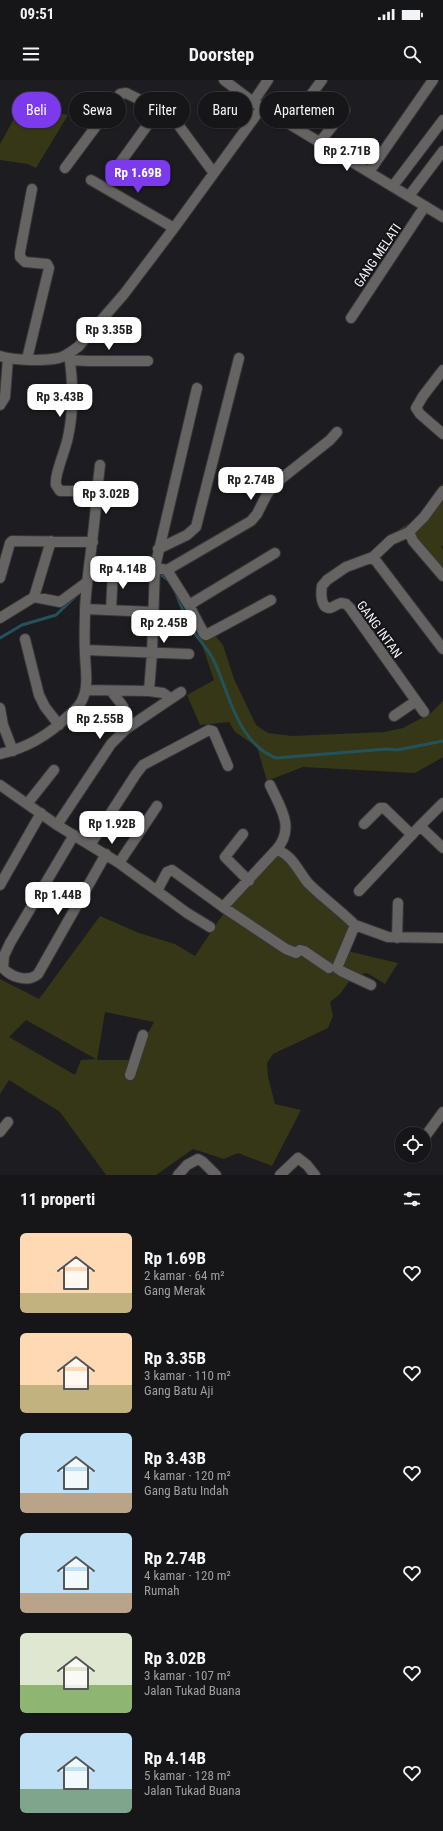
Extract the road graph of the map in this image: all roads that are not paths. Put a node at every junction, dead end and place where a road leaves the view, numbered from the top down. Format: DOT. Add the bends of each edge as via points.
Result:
graph roads {
  1 [pos="224,80"];
  2 [pos="268,80"];
  3 [pos="322,80"];
  4 [pos="433,80"];
  5 [pos="313,92"];
  6 [pos="134,97"];
  7 [pos="257,104"];
  8 [pos="260,106"];
  9 [pos="443,120"];
  10 [pos="145,128"];
  11 [pos="181,128"];
  12 [pos="298,128"];
  13 [pos="331,128"];
  14 [pos="320,142"];
  15 [pos="443,151"];
  16 [pos="65,168"];
  17 [pos="115,170"];
  18 [pos="214,172"];
  19 [pos="369,172"];
  20 [pos="91,180"];
  21 [pos="393,186"];
  22 [pos="32,189"];
  23 [pos="408,196"];
  24 [pos="425,206"];
  25 [pos="442,215"];
  26 [pos="174,228"];
  27 [pos="351,318"];
  28 [pos="2,357"];
  29 [pos="70,357"];
  30 [pos="239,358"];
  31 [pos="27,359"];
  32 [pos="148,361"];
  33 [pos="443,370"];
  34 [pos="197,388"];
  35 [pos="0,405"];
  36 [pos="337,432"];
  37 [pos="443,434"];
  38 [pos="100,465"];
  39 [pos="443,490"];
  40 [pos="97,491"];
  41 [pos="409,532"];
  42 [pos="51,542"];
  43 [pos="93,542"];
  44 [pos="158,549"];
  45 [pos="276,553"];
  46 [pos="373,557"];
  47 [pos="113,570"];
  48 [pos="154,570"];
  49 [pos="167,570"];
  50 [pos="443,576"];
  51 [pos="0,578"];
  52 [pos="87,585"];
  53 [pos="34,597"];
  54 [pos="271,600"];
  55 [pos="188,605"];
  56 [pos="85,609"];
  57 [pos="111,610"];
  58 [pos="152,612"];
  59 [pos="0,618"];
  60 [pos="25,639"];
  61 [pos="443,649"];
  62 [pos="84,650"];
  63 [pos="152,653"];
  64 [pos="189,654"];
  65 [pos="86,690"];
  66 [pos="146,690"];
  67 [pos="111,691"];
  68 [pos="181,692"];
  69 [pos="170,698"];
  70 [pos="416,701"];
  71 [pos="0,708"];
  72 [pos="424,712"];
  73 [pos="394,716"];
  74 [pos="59,725"];
  75 [pos="126,729"];
  76 [pos="13,751"];
  77 [pos="0,754"];
  78 [pos="228,766"];
  79 [pos="54,770"];
  80 [pos="270,784"];
  81 [pos="0,785"];
  82 [pos="443,803"];
  83 [pos="27,804"];
  84 [pos="157,806"];
  85 [pos="41,814"];
  86 [pos="364,824"];
  87 [pos="57,825"];
  88 [pos="420,826"];
  89 [pos="244,834"];
  90 [pos="74,835"];
  91 [pos="412,835"];
  92 [pos="90,846"];
  93 [pos="443,848"];
  94 [pos="276,850"];
  95 [pos="106,854"];
  96 [pos="119,863"];
  97 [pos="249,881"];
  98 [pos="0,885"];
  99 [pos="157,891"];
  100 [pos="359,891"];
  101 [pos="398,903"];
  102 [pos="223,907"];
  103 [pos="355,925"];
  104 [pos="210,927"];
  105 [pos="397,938"];
  106 [pos="443,938"];
  107 [pos="329,968"];
  108 [pos="372,985"];
  109 [pos="143,1035"];
  110 [pos="130,1075"];
  111 [pos="443,1112"];
  112 [pos="8,1122"];
  113 [pos="431,1128"];
  114 [pos="0,1132"];
  115 [pos="178,1175"];
  116 [pos="216,1175"];
  117 [pos="280,1175"];
  118 [pos="315,1175"];
  1 -- 7 [label="street"];
  2 -- 7 [label="street"];
  3 -- 5 [label="street"];
  4 -- 19 [label="street"];
  6 -- 16 [label="street" via="126,93 120,94"];
  7 -- 8 [label="street"];
  7 -- 18 [label="street"];
  9 -- 21 [label="street"];
  10 -- 17 [label="street"];
  11 -- 18 [label="street"];
  12 -- 14 [label="street"];
  13 -- 14 [label="street"];
  14 -- 19 [label="street"];
  15 -- 23 [label="street"];
  18 -- 26 [label="street"];
  19 -- 21 [label="street"];
  20 -- 26 [label="street"];
  21 -- 23 [label="street"];
  22 -- 31 [label="street" via="20,252 23,261 47,264 49,268"];
  23 -- 24 [label="street"];
  24 -- 25 [label="street"];
  24 -- 27 [label="street, GANG MELATI"];
  26 -- 29 [label="street" via="124,294"];
  28 -- 31 [label="street"];
  28 -- 35 [label="street" via="5,397"];
  29 -- 31 [label="street"];
  29 -- 32 [label="street" via="95,361"];
  29 -- 40 [label="street" via="71,421 55,482 56,488 60,491"];
  30 -- 44 [label="street" via="196,527 187,535"];
  33 -- 37 [label="street" via="422,396 416,408"];
  34 -- 44 [label="street"];
  36 -- 49 [label="street" via="277,482 250,521"];
  38 -- 40 [label="street"];
  39 -- 41 [label="street, GANG INTAN" via="424,518"];
  40 -- 43 [label="street"];
  41 -- 46 [label="street, GANG INTAN" via="392,540"];
  41 -- 50 [label="street" via="413,541"];
  42 -- 43 [label="street"];
  42 -- 51 [label="street" via="10,542"];
  42 -- 53 [label="street"];
  43 -- 52 [label="street"];
  44 -- 48 [label="street"];
  45 -- 55 [label="street"];
  46 -- 61 [label="street"];
  46 -- 70 [label="street, GANG INTAN" via="346,567 327,580 322,590 323,605 329,608 339,603 346,604"];
  47 -- 57 [label="street"];
  48 -- 49 [label="street"];
  48 -- 58 [label="street"];
  49 -- 55 [label="street"];
  52 -- 53 [label="street" via="60,602"];
  52 -- 56 [label="street"];
  53 -- 59 [label="street"];
  54 -- 55 [label="street" via="206,635"];
  56 -- 57 [label="street"];
  56 -- 62 [label="street"];
  57 -- 58 [label="street"];
  58 -- 63 [label="street"];
  60 -- 74 [label="street" via="38,695"];
  62 -- 63 [label="street"];
  62 -- 65 [label="street"];
  63 -- 64 [label="street"];
  63 -- 66 [label="street"];
  65 -- 67 [label="street"];
  65 -- 74 [label="street" via="76,708"];
  66 -- 67 [label="street"];
  66 -- 69 [label="street" via="163,693"];
  67 -- 75 [label="street" via="127,714"];
  68 -- 69 [label="street"];
  69 -- 75 [label="street"];
  70 -- 72 [label="street, GANG INTAN"];
  70 -- 73 [label="street"];
  71 -- 76 [label="street" via="3,725"];
  74 -- 76 [label="street" via="38,741"];
  75 -- 87 [label="street" via="104,752"];
  76 -- 77 [label="street"];
  78 -- 92 [label="street" via="213,731 209,730 143,765"];
  79 -- 83 [label="street"];
  80 -- 94 [label="street" via="287,825 283,841"];
  81 -- 83 [label="street"];
  82 -- 88 [label="street"];
  83 -- 85 [label="street"];
  84 -- 96 [label="street"];
  85 -- 87 [label="street"];
  85 -- 98 [label="street"];
  86 -- 91 [label="street" via="380,808 384,808"];
  87 -- 90 [label="street"];
  88 -- 91 [label="street"];
  88 -- 93 [label="street"];
  89 -- 97 [label="street" via="224,857"];
  90 -- 92 [label="street"];
  90 -- 95 [label="street" via="10,943 4,956 3,968 8,974 25,978 38,974"];
  91 -- 100 [label="street"];
  92 -- 95 [label="street"];
  94 -- 97 [label="street"];
  94 -- 103 [label="street" via="290,857 307,882"];
  95 -- 96 [label="street"];
  96 -- 99 [label="street"];
  97 -- 102 [label="street"];
  99 -- 102 [label="street" via="167,872 172,870"];
  99 -- 104 [label="street"];
  101 -- 105 [label="street"];
  102 -- 107 [label="street" via="286,949 296,954 300,950 304,951"];
  103 -- 105 [label="street"];
  103 -- 108 [label="street" via="337,968"];
  105 -- 106 [label="street"];
  109 -- 110 [label="street"];
  111 -- 113 [label="street"];
  112 -- 114 [label="street"];
  115 -- 116 [label="street" via="187,1165 198,1159"];
  117 -- 118 [label="street" via="298,1158"];
}
